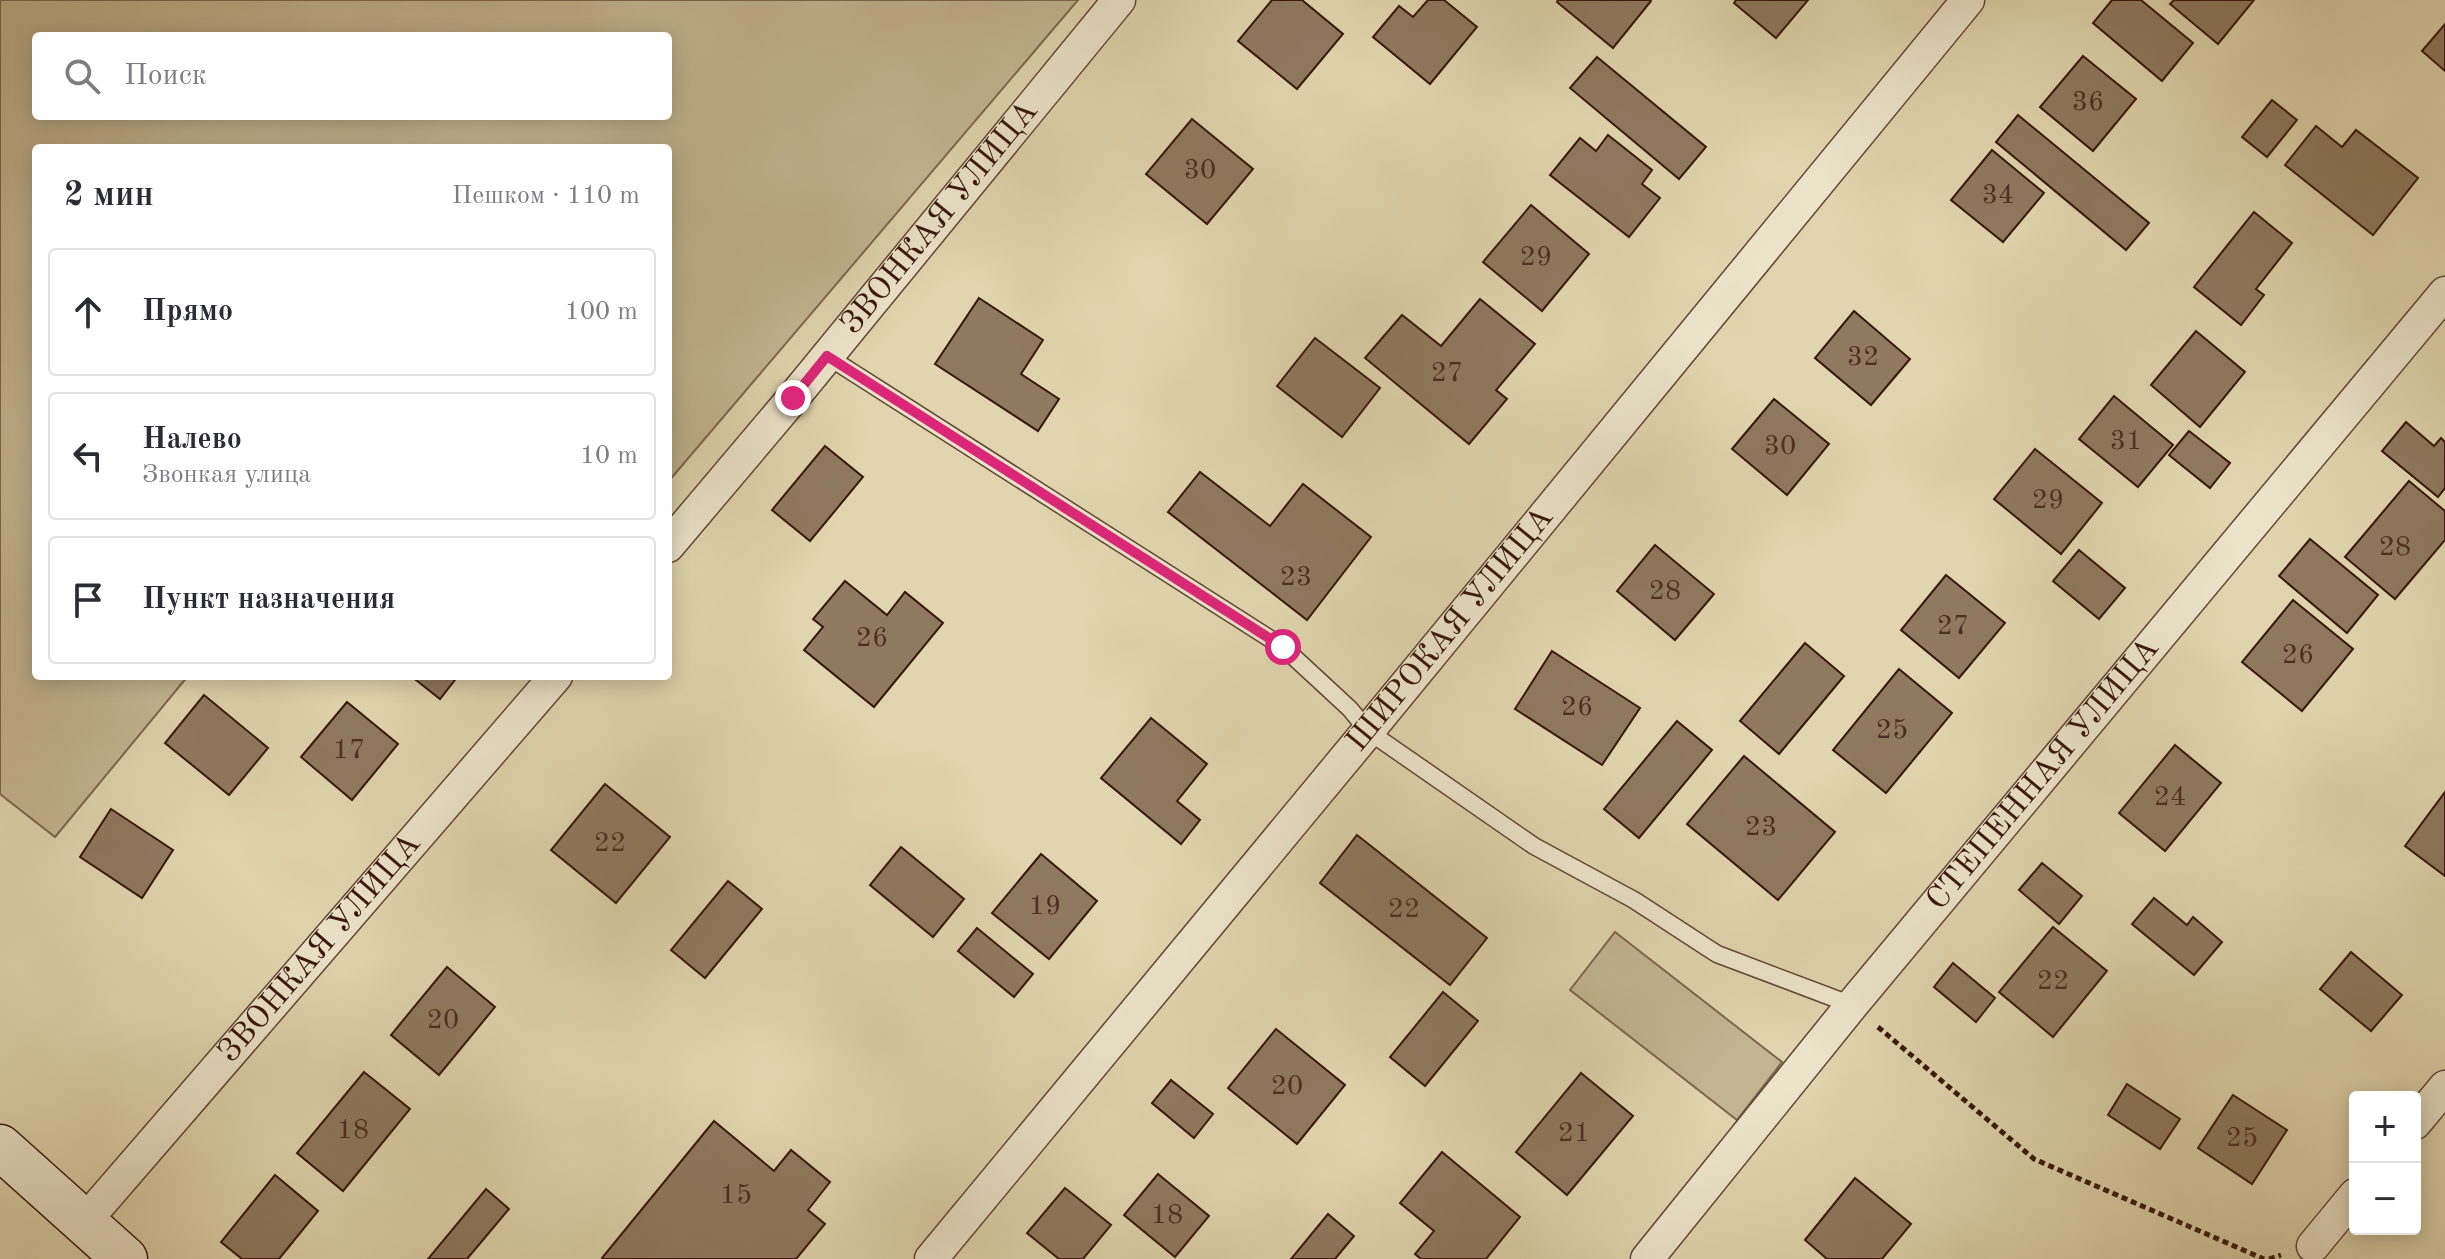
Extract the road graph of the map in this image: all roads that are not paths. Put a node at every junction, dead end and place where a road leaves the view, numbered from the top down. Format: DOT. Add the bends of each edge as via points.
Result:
graph roads {
  1 [pos="1119,0"];
  2 [pos="1968,0"];
  3 [pos="2445,293"];
  4 [pos="827,356"];
  5 [pos="672,541"];
  6 [pos="553,680"];
  7 [pos="1368,731"];
  8 [pos="1852,1005"];
  9 [pos="2445,1087"];
  10 [pos="2421,1116"];
  11 [pos="0,1147"];
  12 [pos="2349,1202"];
  13 [pos="85,1221"];
  14 [pos="2313,1246"];
  15 [pos="125,1259"];
  16 [pos="931,1259"];
  17 [pos="1647,1259"];
  1 -- 4 [label="street, ЗВОНКАЯ УЛИЦА"];
  2 -- 7 [label="street, ШИРОКАЯ УЛИЦА"];
  3 -- 8 [label="street, СТЕПЕННАЯ УЛИЦА"];
  4 -- 5 [label="street, ЗВОНКАЯ УЛИЦА"];
  4 -- 7 [label="lane" via="1283,647"];
  6 -- 13 [label="street, ЗВОНКАЯ УЛИЦА"];
  7 -- 8 [label="lane" via="1534,846 1634,900 1717,954"];
  7 -- 16 [label="street, ШИРОКАЯ УЛИЦА"];
  8 -- 17 [label="street, СТЕПЕННАЯ УЛИЦА"];
  9 -- 10 [label="street"];
  11 -- 13 [label="street"];
  12 -- 14 [label="street"];
  13 -- 15 [label="street"];
}
